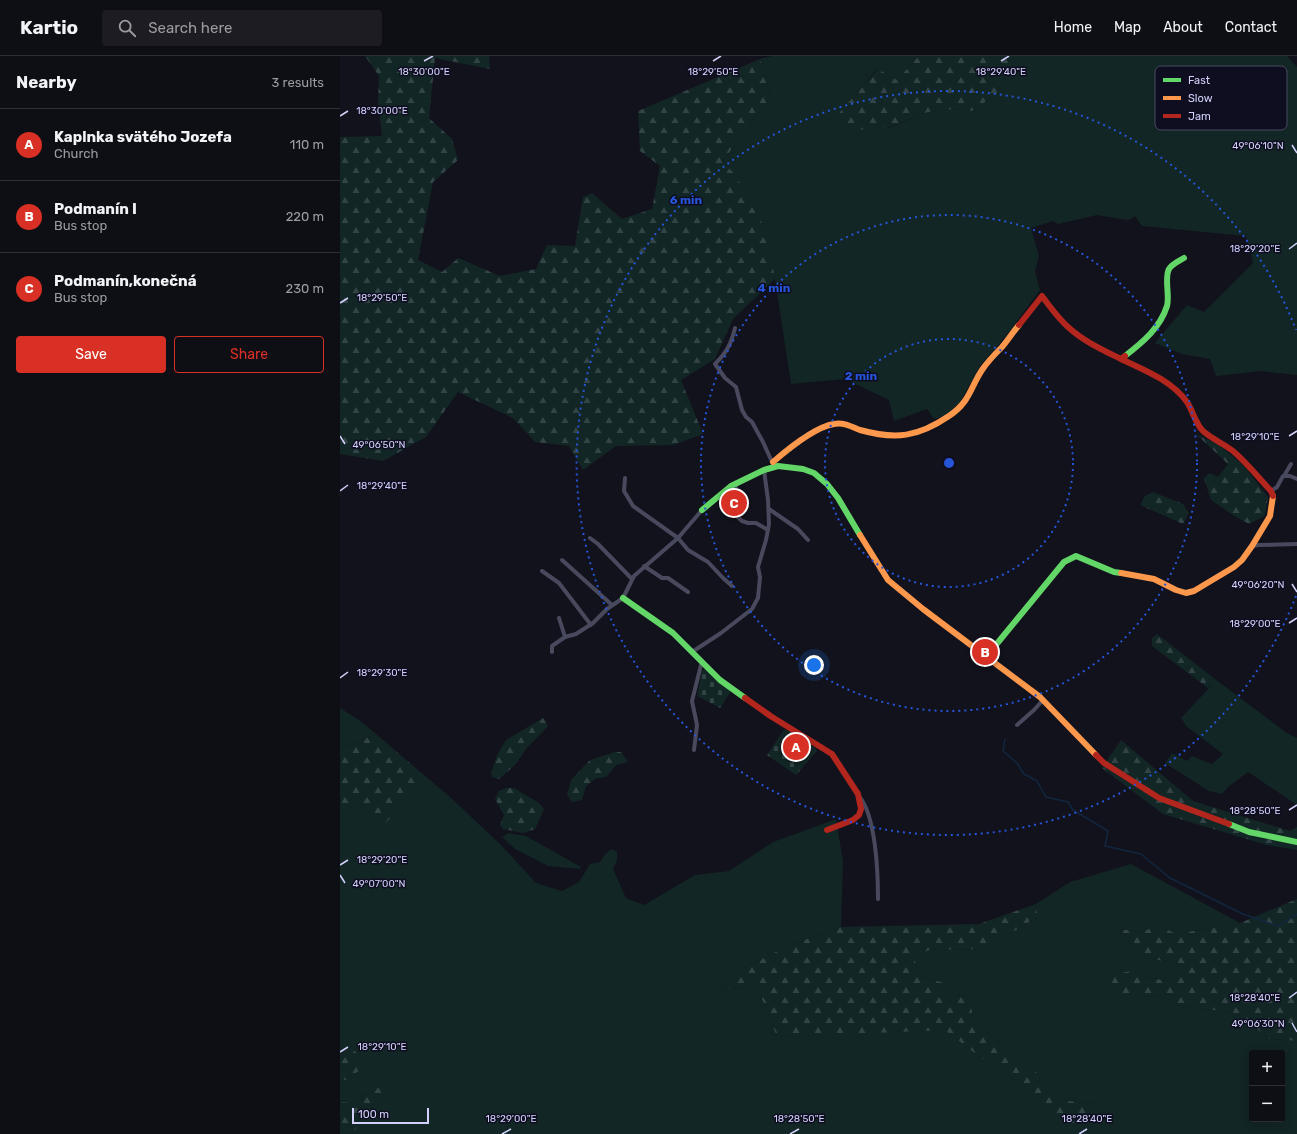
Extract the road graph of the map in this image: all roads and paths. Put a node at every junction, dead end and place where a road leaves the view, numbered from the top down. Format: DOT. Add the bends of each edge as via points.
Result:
graph roads {
  1 [pos="1184,258"];
  2 [pos="735,328"];
  3 [pos="1121,359"];
  4 [pos="773,464"];
  5 [pos="1291,464"];
  6 [pos="764,470"];
  7 [pos="1283,476"];
  8 [pos="625,478"];
  9 [pos="1297,479"];
  10 [pos="737,482"];
  11 [pos="1272,491"];
  12 [pos="718,496"];
  13 [pos="727,507"];
  14 [pos="769,509"];
  15 [pos="702,510"];
  16 [pos="768,530"];
  17 [pos="590,538"];
  18 [pos="678,538"];
  19 [pos="808,540"];
  20 [pos="1297,544"];
  21 [pos="1252,546"];
  22 [pos="562,560"];
  23 [pos="644,566"];
  24 [pos="542,572"];
  25 [pos="632,579"];
  26 [pos="732,586"];
  27 [pos="688,592"];
  28 [pos="623,598"];
  29 [pos="612,605"];
  30 [pos="559,618"];
  31 [pos="591,625"];
  32 [pos="565,636"];
  33 [pos="552,652"];
  34 [pos="692,652"];
  35 [pos="986,657"];
  36 [pos="702,661"];
  37 [pos="1043,700"];
  38 [pos="1016,725"];
  39 [pos="694,750"];
  40 [pos="858,794"];
  41 [pos="827,830"];
  42 [pos="1297,842"];
  43 [pos="878,899"];
  1 -- 3 [label="street" via="1169,269 1166,276 1167,304 1156,330"];
  2 -- 4 [label="street" via="731,343 724,355 714,364 736,387 742,410 752,422"];
  3 -- 4 [label="street" via="1071,331 1042,296 986,364 964,403 949,416 922,431 902,437 878,435 839,423 811,435 780,455"];
  3 -- 11 [label="street" via="1172,386 1187,402 1202,430 1226,446"];
  4 -- 6 [label="street"];
  4 -- 35 [label="street" via="803,469 823,480 838,498 888,580"];
  5 -- 7 [label="street"];
  6 -- 10 [label="street"];
  6 -- 14 [label="street"];
  7 -- 9 [label="street"];
  7 -- 11 [label="street"];
  8 -- 18 [label="street" via="624,491 633,506"];
  10 -- 12 [label="street"];
  10 -- 13 [label="street" via="733,499"];
  11 -- 21 [label="street" via="1274,497 1270,516"];
  12 -- 13 [label="street"];
  12 -- 15 [label="street"];
  13 -- 16 [label="street" via="742,521 756,523"];
  14 -- 16 [label="street"];
  14 -- 19 [label="street" via="798,529"];
  15 -- 18 [label="street"];
  16 -- 34 [label="street" via="758,567 758,598 752,609"];
  17 -- 25 [label="street"];
  18 -- 23 [label="street"];
  18 -- 26 [label="street" via="688,550 708,562"];
  20 -- 21 [label="street"];
  21 -- 35 [label="street" via="1234,567 1194,591 1186,593 1154,579 1114,572 1076,556 1070,558"];
  22 -- 29 [label="street"];
  23 -- 25 [label="street"];
  23 -- 27 [label="street"];
  24 -- 31 [label="street" via="559,583"];
  25 -- 28 [label="street"];
  28 -- 29 [label="street"];
  28 -- 34 [label="street" via="673,633"];
  29 -- 31 [label="street"];
  30 -- 32 [label="street"];
  31 -- 32 [label="street" via="576,634"];
  32 -- 33 [label="street" via="552,646"];
  34 -- 36 [label="street"];
  35 -- 37 [label="street"];
  36 -- 39 [label="street" via="692,701 697,725"];
  36 -- 40 [label="street" via="720,680 772,717 832,754"];
  37 -- 38 [label="street"];
  37 -- 42 [label="street" via="1104,762 1159,798 1249,832"];
  40 -- 41 [label="street" via="861,809 859,815"];
  40 -- 43 [label="street" via="870,822 876,852"];
}
